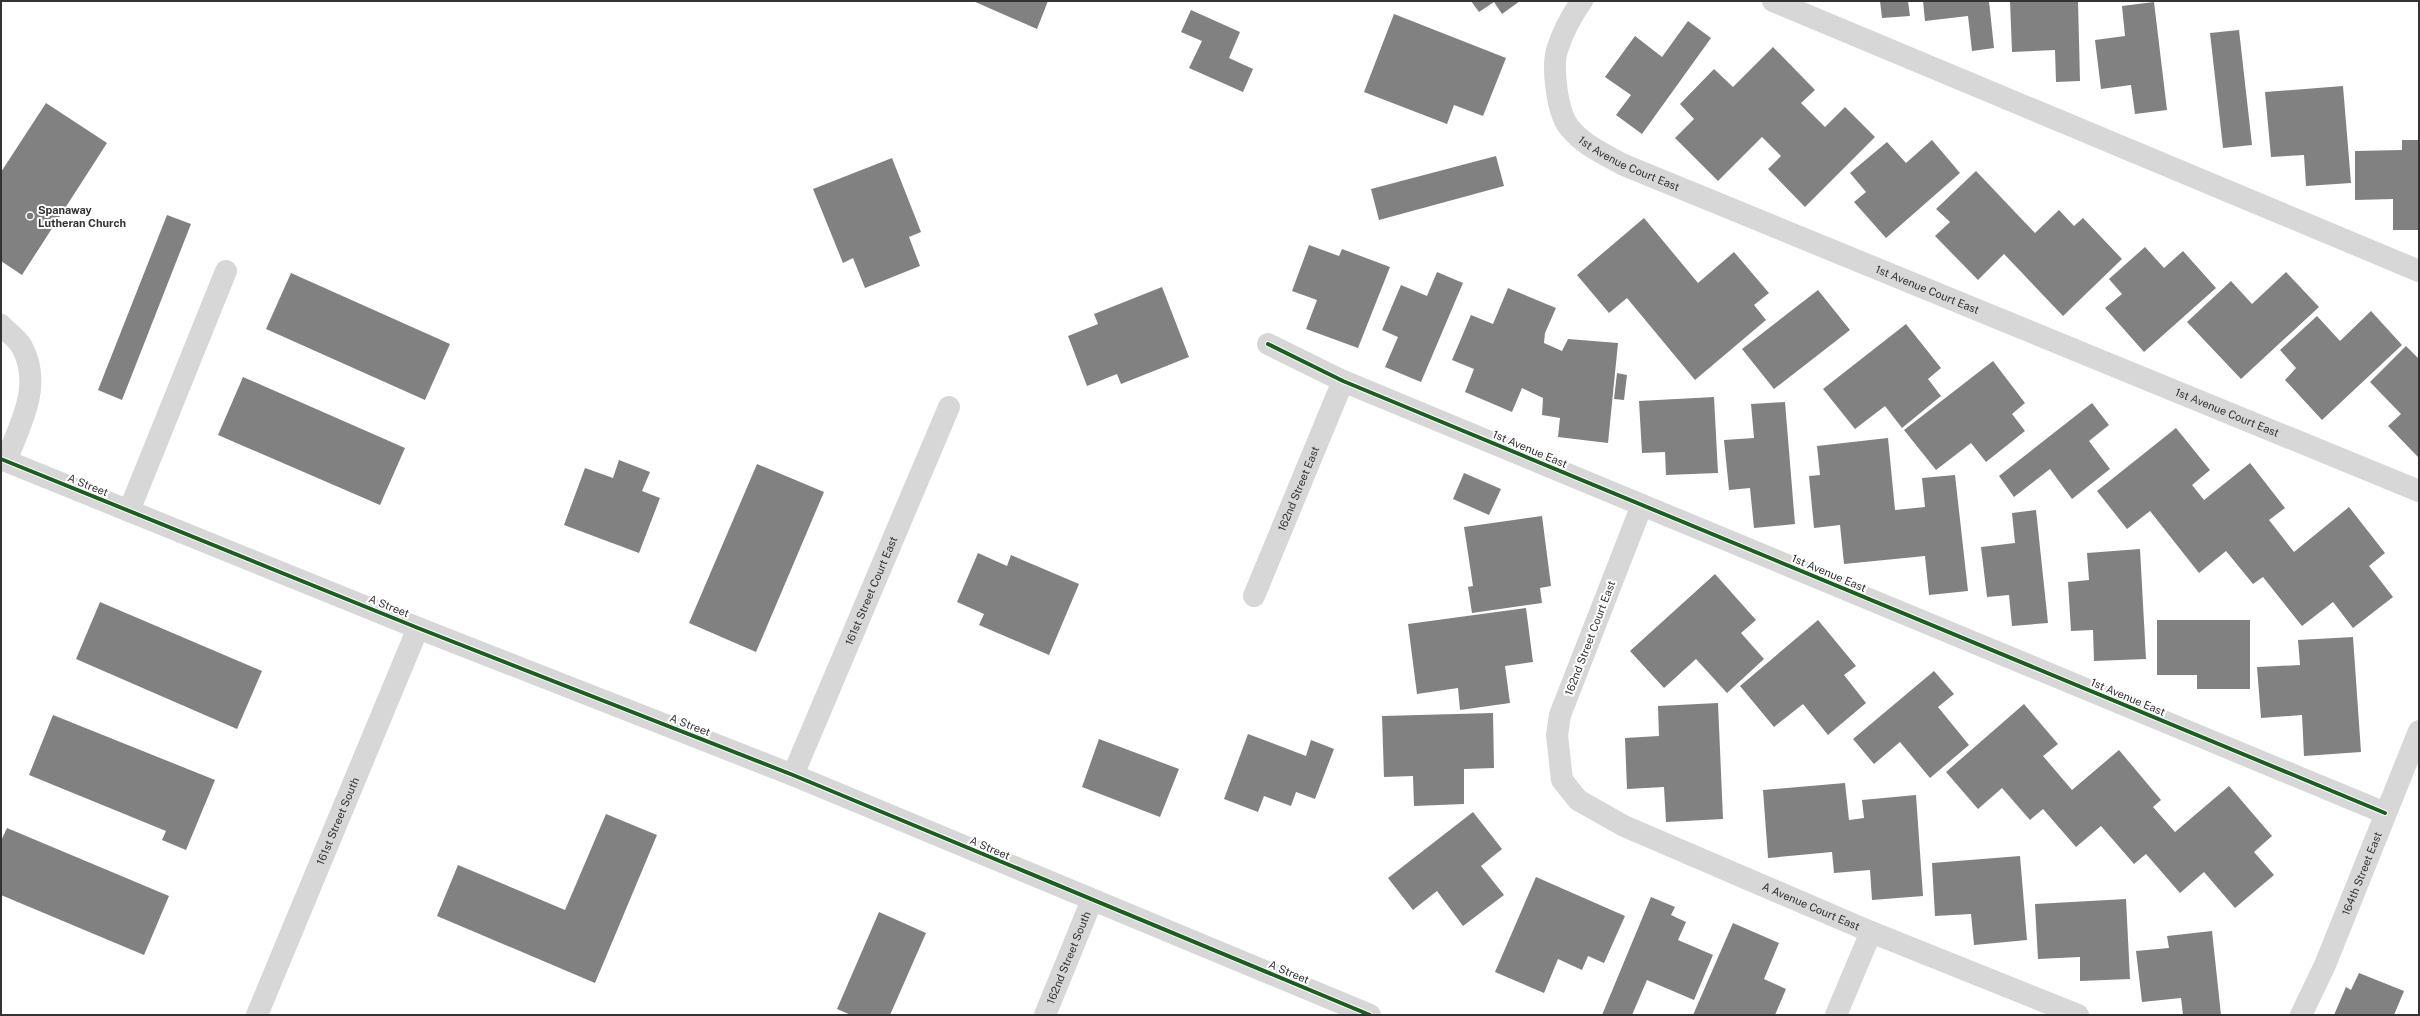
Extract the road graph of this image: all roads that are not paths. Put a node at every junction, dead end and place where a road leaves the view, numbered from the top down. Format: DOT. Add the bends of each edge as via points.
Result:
graph roads {
  1 [pos="1582,1"];
  2 [pos="1773,1"];
  3 [pos="226,271"];
  4 [pos="2419,271"];
  5 [pos="1,325"];
  6 [pos="1268,344"];
  7 [pos="1343,381"];
  8 [pos="949,407"];
  9 [pos="3,460"];
  10 [pos="2419,490"];
  11 [pos="1642,505"];
  12 [pos="129,511"];
  13 [pos="1254,596"];
  14 [pos="418,628"];
  15 [pos="2419,731"];
  16 [pos="1561,774"];
  17 [pos="792,775"];
  18 [pos="2385,813"];
  19 [pos="1092,900"];
  20 [pos="1871,932"];
  21 [pos="257,1015"];
  22 [pos="1045,1015"];
  23 [pos="1370,1015"];
  24 [pos="1836,1015"];
  25 [pos="2078,1015"];
  26 [pos="2301,1015"];
  1 -- 10 [label="street, 1st Avenue Court East" via="1572,15 1557,52 1557,98 1568,126 1589,146 1624,165"];
  2 -- 4 [label="street"];
  3 -- 12 [label="street"];
  5 -- 9 [label="street" via="22,346 32,373 31,395"];
  6 -- 7 [label="street, 1st Avenue East"];
  7 -- 11 [label="street, 1st Avenue East"];
  7 -- 13 [label="street, 162nd Street East"];
  8 -- 17 [label="street, 161st Street Court East"];
  9 -- 12 [label="street, A Street"];
  11 -- 16 [label="street, 162nd Street Court East" via="1560,715 1557,734"];
  11 -- 18 [label="street, 1st Avenue East"];
  12 -- 14 [label="street, A Street"];
  14 -- 17 [label="street, A Street"];
  14 -- 21 [label="street, 161st Street South"];
  15 -- 18 [label="street, 164th Street East"];
  16 -- 20 [label="street, A Avenue Court East" via="1562,780 1578,800 1624,826"];
  17 -- 19 [label="street, A Street"];
  18 -- 26 [label="street, 164th Street East" via="2325,964"];
  19 -- 22 [label="street, 162nd Street South"];
  19 -- 23 [label="street, A Street"];
  20 -- 24 [label="street"];
  20 -- 25 [label="street, A Avenue Court East"];
}
